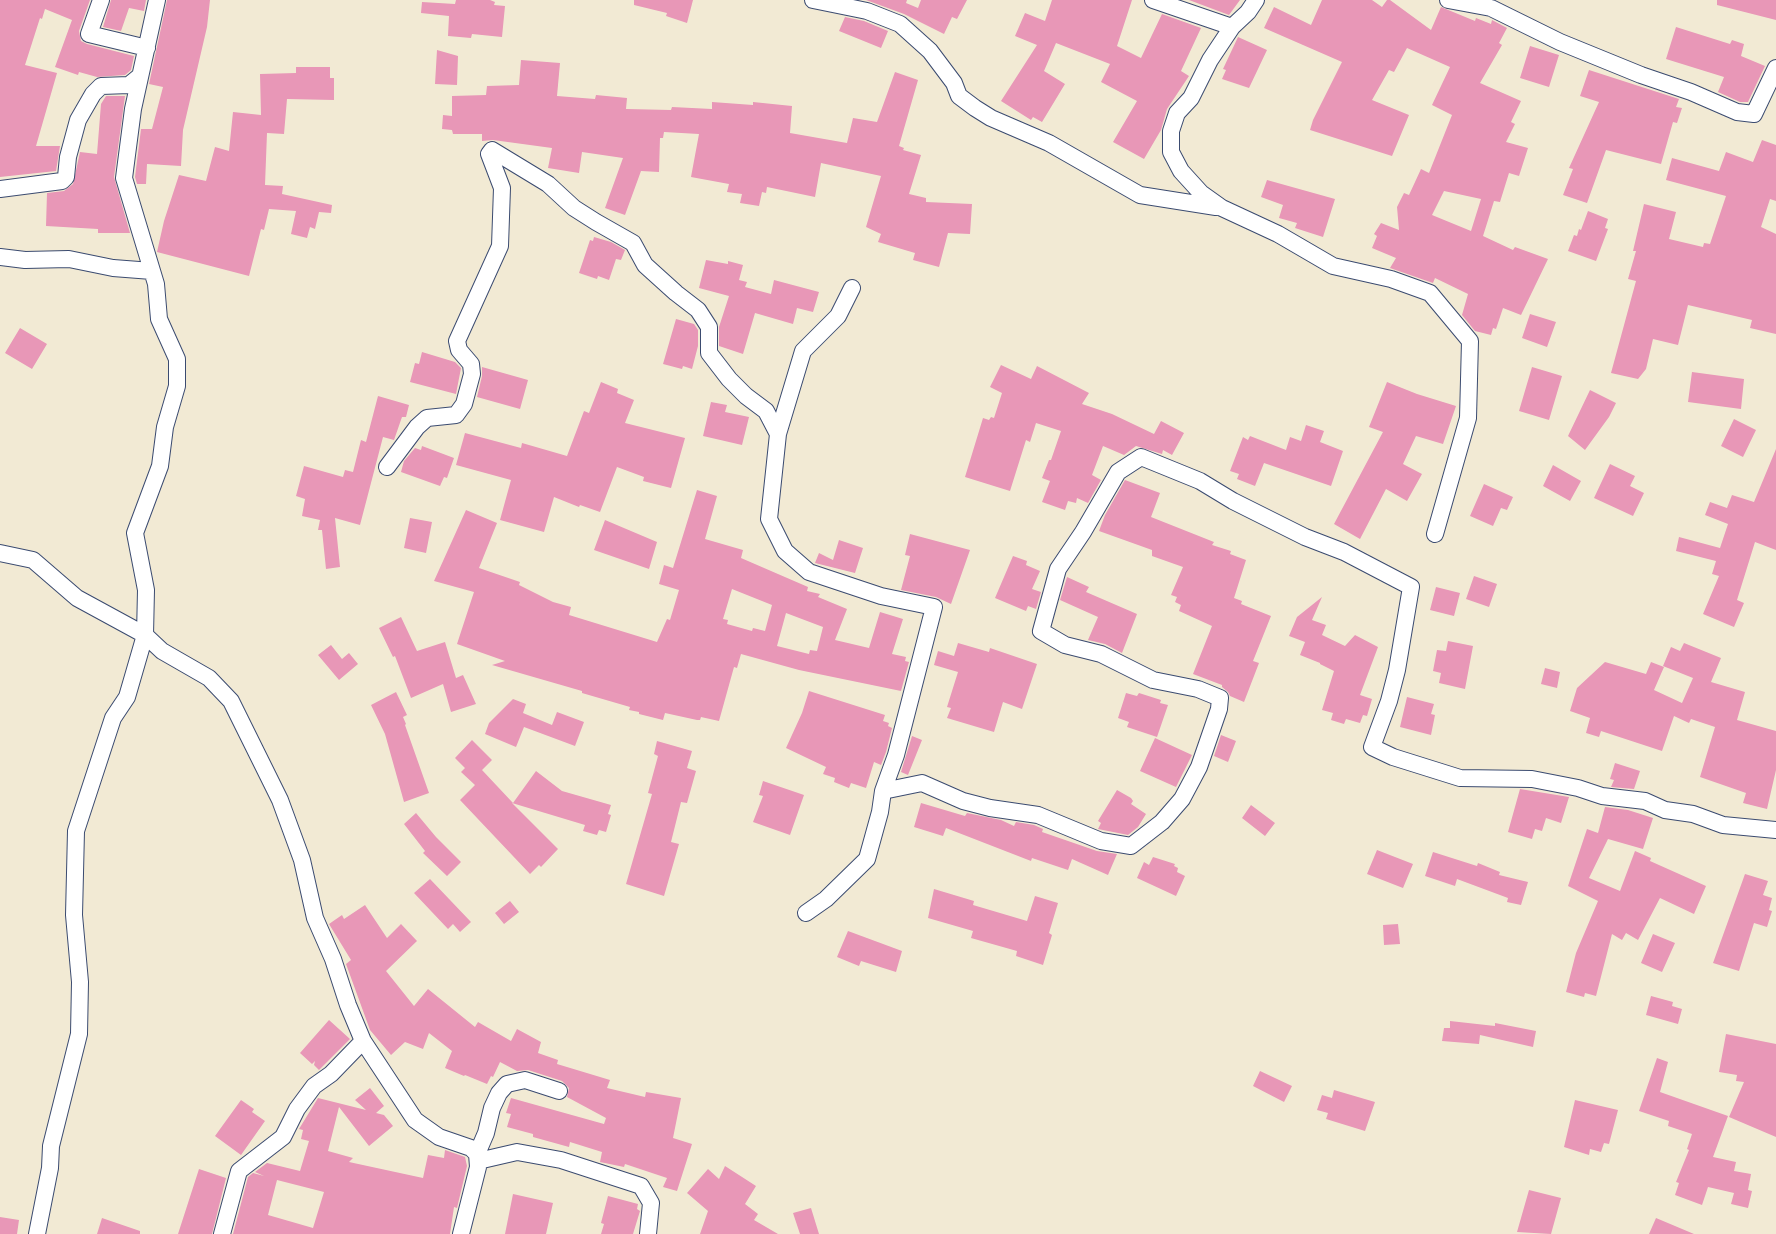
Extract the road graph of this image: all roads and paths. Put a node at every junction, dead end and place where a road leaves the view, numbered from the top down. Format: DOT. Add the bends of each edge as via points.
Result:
graph roads {
  1 [pos="101,0"];
  2 [pos="158,0"];
  3 [pos="813,0"];
  4 [pos="1153,0"];
  5 [pos="1256,0"];
  6 [pos="1448,0"];
  7 [pos="1232,27"];
  8 [pos="147,48"];
  9 [pos="1776,68"];
  10 [pos="140,76"];
  11 [pos="0,189"];
  12 [pos="1222,208"];
  13 [pos="0,257"];
  14 [pos="152,271"];
  15 [pos="852,288"];
  16 [pos="778,434"];
  17 [pos="387,467"];
  18 [pos="1435,534"];
  19 [pos="0,553"];
  20 [pos="145,635"];
  21 [pos="883,791"];
  22 [pos="1776,830"];
  23 [pos="806,912"];
  24 [pos="363,1041"];
  25 [pos="559,1091"];
  26 [pos="477,1157"];
  27 [pos="37,1234"];
  28 [pos="222,1234"];
  29 [pos="461,1234"];
  30 [pos="648,1234"];
  1 -- 8 [label="street" via="89,34"];
  2 -- 8 [label="street"];
  3 -- 12 [label="street" via="867,11 900,24 930,51 959,96 975,108 1049,143 1140,195"];
  4 -- 7 [label="street"];
  5 -- 7 [label="street"];
  6 -- 9 [label="street" via="1491,8 1560,42 1737,111 1754,114"];
  7 -- 12 [label="street" via="1191,98 1177,113 1171,131 1171,152 1181,171"];
  8 -- 10 [label="street"];
  10 -- 11 [label="street" via="128,85 101,86 93,93 78,120 62,181"];
  10 -- 14 [label="street" via="124,178"];
  12 -- 18 [label="street" via="1333,266 1430,293 1470,341 1468,418"];
  13 -- 14 [label="street" via="69,259"];
  14 -- 20 [label="street" via="159,319 177,359 177,386 160,466 135,533 146,590"];
  15 -- 16 [label="street" via="838,316 803,351"];
  16 -- 17 [label="street" via="766,411 729,379 709,353 709,327 698,310 645,265 633,243 492,150 489,154 502,188 500,246 457,341 471,364 464,404 456,415 427,418"];
  16 -- 21 [label="street" via="769,519 785,551 809,572 881,596 934,607"];
  19 -- 20 [label="street" via="33,560 77,598"];
  20 -- 24 [label="street" via="162,651 209,678 231,701 280,800 302,860 315,918"];
  20 -- 27 [label="street" via="76,831 79,1034 51,1146"];
  21 -- 22 [label="street" via="922,783 990,808 1038,815 1101,841 1131,846 1182,799 1199,767 1220,698 1153,680 1041,631 1058,569 1118,472 1141,457 1200,481 1411,587 1397,670 1372,747 1461,778 1532,779 1645,801 1723,824"];
  21 -- 23 [label="street" via="867,859"];
  24 -- 26 [label="street" via="415,1120 439,1137 471,1148"];
  24 -- 28 [label="street" via="314,1086 284,1137 239,1171"];
  25 -- 26 [label="street" via="525,1080 507,1084 492,1108"];
  26 -- 29 [label="street"];
  26 -- 30 [label="street" via="517,1152 561,1160 641,1186 651,1203"];
}
